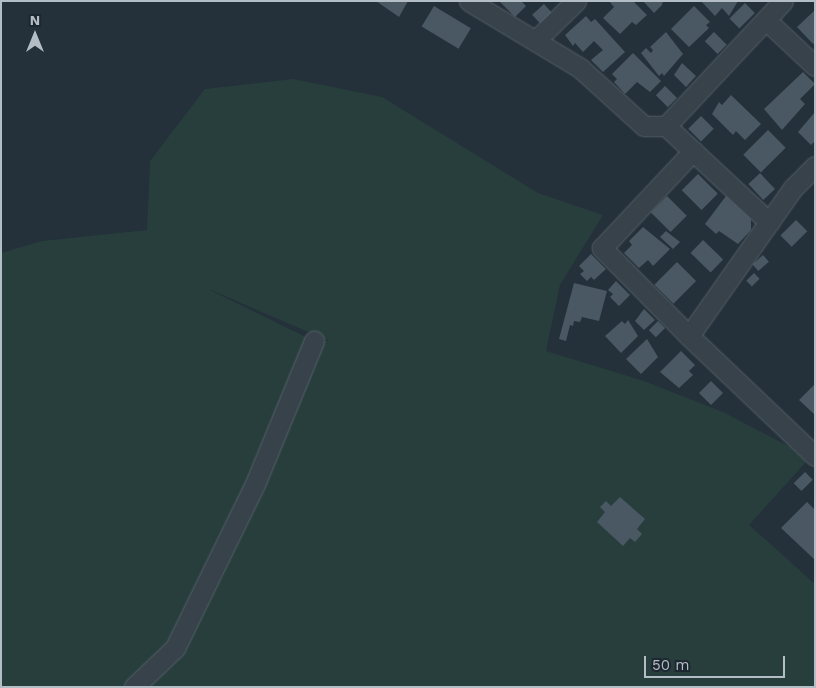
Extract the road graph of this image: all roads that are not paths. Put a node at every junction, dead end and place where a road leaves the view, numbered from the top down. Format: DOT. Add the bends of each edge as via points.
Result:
graph roads {
  1 [pos="469,1"];
  2 [pos="576,1"];
  3 [pos="784,1"];
  4 [pos="766,20"];
  5 [pos="536,40"];
  6 [pos="815,66"];
  7 [pos="666,126"];
  8 [pos="693,151"];
  9 [pos="815,166"];
  10 [pos="769,222"];
  11 [pos="689,336"];
  12 [pos="314,341"];
  13 [pos="815,456"];
  14 [pos="134,687"];
  1 -- 5 [label="street"];
  2 -- 5 [label="street"];
  3 -- 4 [label="street"];
  4 -- 6 [label="street"];
  4 -- 7 [label="street"];
  5 -- 7 [label="street" via="580,68 644,126"];
  7 -- 8 [label="street"];
  8 -- 10 [label="street"];
  8 -- 11 [label="street" via="602,248"];
  9 -- 10 [label="street" via="793,188"];
  10 -- 11 [label="street"];
  11 -- 13 [label="street"];
  12 -- 14 [label="street" via="255,484 175,648"];
}
